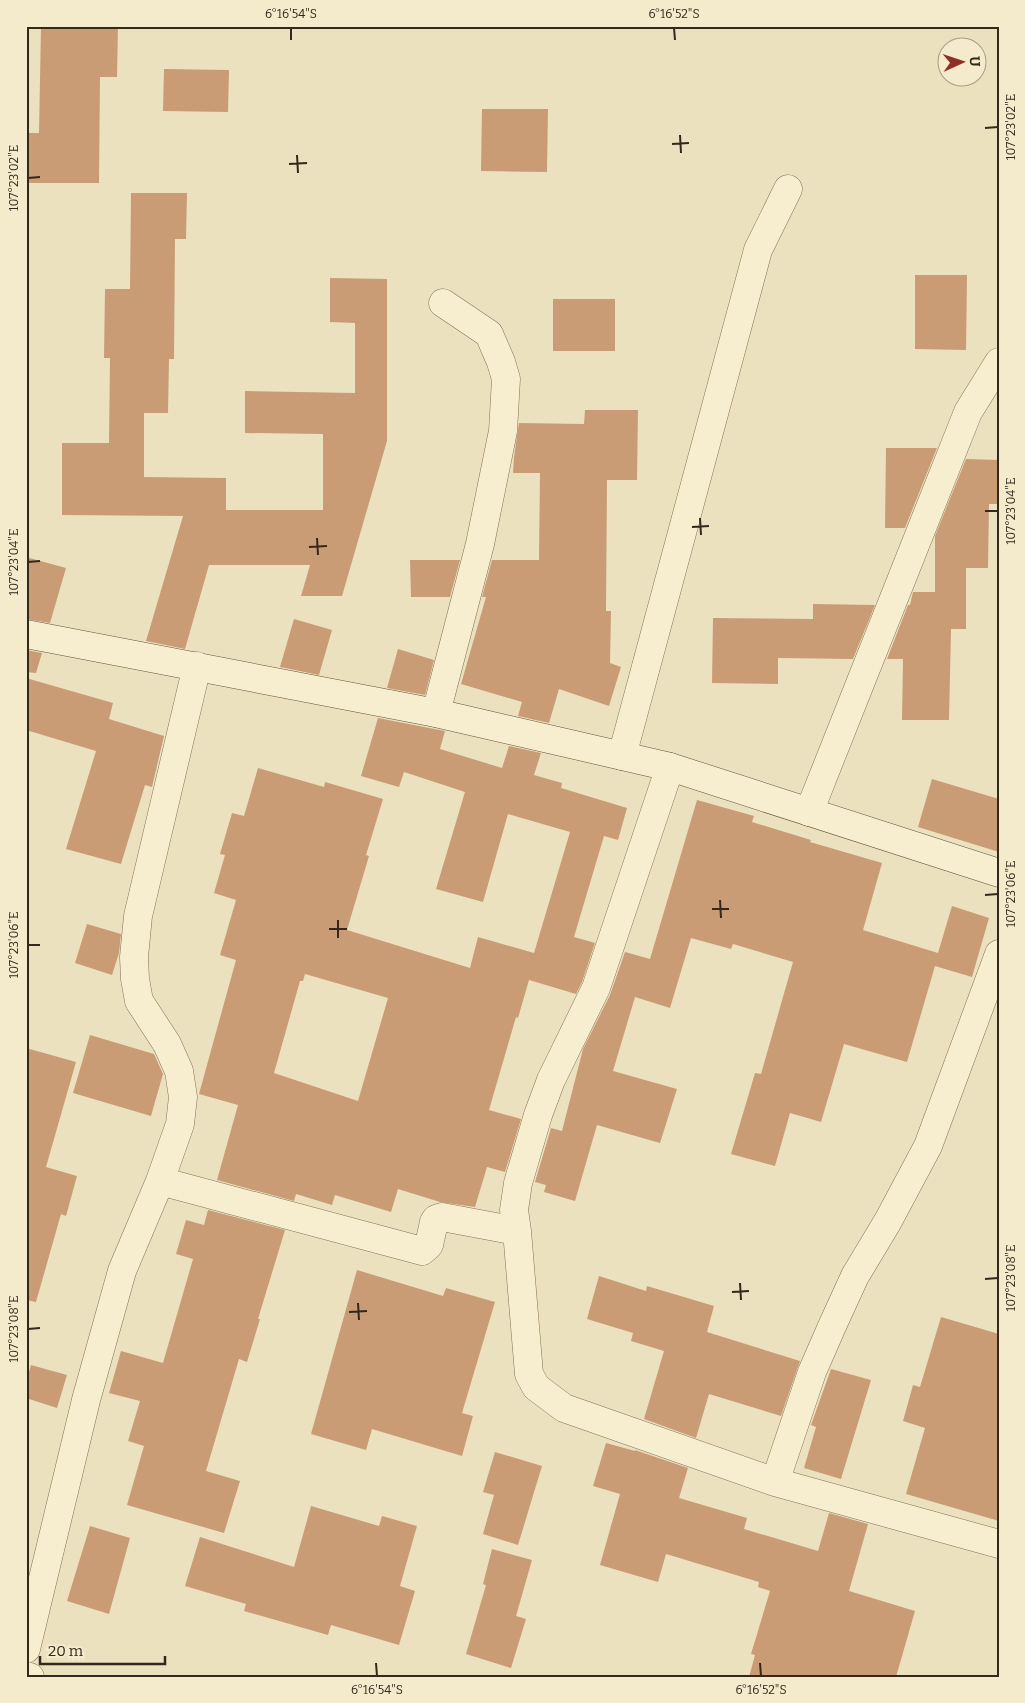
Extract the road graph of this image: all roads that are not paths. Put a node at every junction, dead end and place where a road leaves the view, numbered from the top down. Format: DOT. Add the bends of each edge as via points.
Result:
graph roads {
  1 [pos="788,189"];
  2 [pos="443,303"];
  3 [pos="999,362"];
  4 [pos="26,634"];
  5 [pos="197,666"];
  6 [pos="436,713"];
  7 [pos="622,756"];
  8 [pos="670,767"];
  9 [pos="809,812"];
  10 [pos="999,873"];
  11 [pos="999,954"];
  12 [pos="160,1181"];
  13 [pos="517,1231"];
  14 [pos="775,1482"];
  15 [pos="999,1544"];
  16 [pos="26,1648"];
  17 [pos="26,1676"];
  18 [pos="30,1677"];
  1 -- 7 [label="street" via="758,250"];
  2 -- 6 [label="street" via="489,334 506,379 503,432 480,544"];
  3 -- 9 [label="street" via="968,412"];
  4 -- 5 [label="street"];
  5 -- 6 [label="street"];
  5 -- 12 [label="street" via="138,916 134,957 139,1001 167,1044 179,1071 183,1097 180,1124"];
  6 -- 7 [label="street"];
  7 -- 8 [label="street"];
  8 -- 9 [label="street"];
  8 -- 13 [label="street" via="596,988 538,1115 518,1183 514,1210"];
  9 -- 10 [label="street"];
  11 -- 14 [label="street" via="928,1146 855,1276 832,1324 812,1372"];
  12 -- 13 [label="street" via="422,1251 429,1245 434,1222 442,1217"];
  12 -- 16 [label="street" via="122,1271 86,1400"];
  13 -- 14 [label="street" via="529,1374 536,1388 564,1408"];
  14 -- 15 [label="street"];
  17 -- 18 [label="street"];
}
